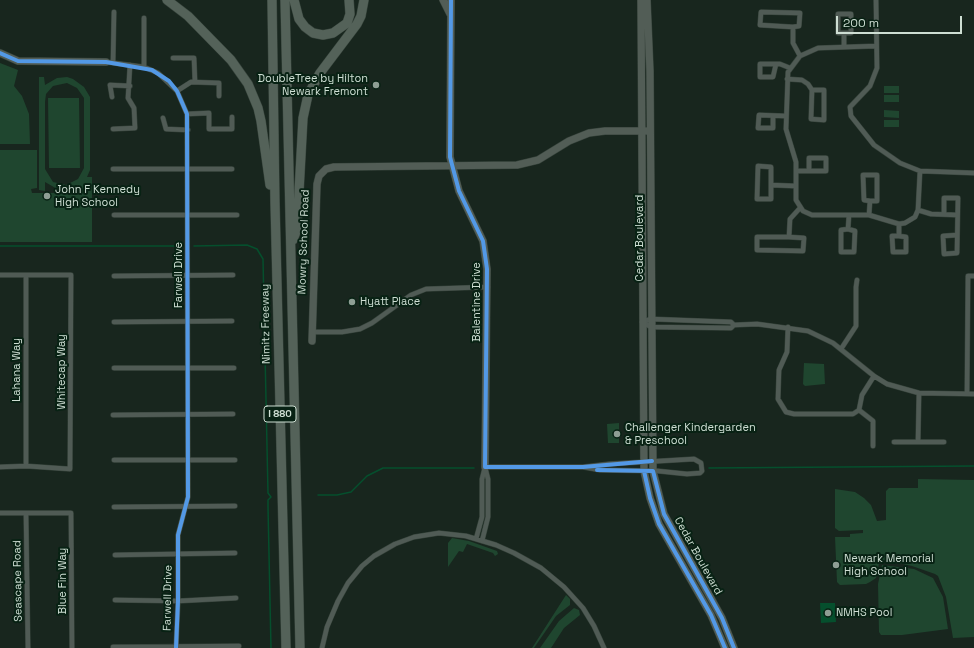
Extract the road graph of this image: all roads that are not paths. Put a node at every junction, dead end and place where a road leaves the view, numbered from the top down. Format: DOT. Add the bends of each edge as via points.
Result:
graph roads {
  1 [pos="167,0"];
  2 [pos="266,0"];
  3 [pos="272,0"];
  4 [pos="285,0"];
  5 [pos="294,0"];
  6 [pos="349,0"];
  7 [pos="364,0"];
  8 [pos="443,0"];
  9 [pos="451,0"];
  10 [pos="641,0"];
  11 [pos="647,0"];
  12 [pos="651,0"];
  13 [pos="876,0"];
  14 [pos="114,12"];
  15 [pos="648,12"];
  16 [pos="144,18"];
  17 [pos="451,18"];
  18 [pos="793,27"];
  19 [pos="844,34"];
  20 [pos="273,40"];
  21 [pos="844,46"];
  22 [pos="876,46"];
  23 [pos="0,53"];
  24 [pos="800,56"];
  25 [pos="173,58"];
  26 [pos="106,62"];
  27 [pos="114,63"];
  28 [pos="776,64"];
  29 [pos="130,65"];
  30 [pos="144,68"];
  31 [pos="790,68"];
  32 [pos="787,79"];
  33 [pos="195,82"];
  34 [pos="130,86"];
  35 [pos="812,90"];
  36 [pos="177,91"];
  37 [pos="219,96"];
  38 [pos="112,97"];
  39 [pos="187,114"];
  40 [pos="773,116"];
  41 [pos="785,116"];
  42 [pos="232,117"];
  43 [pos="163,118"];
  44 [pos="113,129"];
  45 [pos="188,130"];
  46 [pos="642,131"];
  47 [pos="650,131"];
  48 [pos="452,166"];
  49 [pos="113,168"];
  50 [pos="188,169"];
  51 [pos="232,169"];
  52 [pos="796,171"];
  53 [pos="809,171"];
  54 [pos="920,171"];
  55 [pos="974,173"];
  56 [pos="771,185"];
  57 [pos="795,186"];
  58 [pos="870,201"];
  59 [pos="275,203"];
  60 [pos="800,208"];
  61 [pos="918,210"];
  62 [pos="944,214"];
  63 [pos="114,215"];
  64 [pos="187,215"];
  65 [pos="237,215"];
  66 [pos="849,215"];
  67 [pos="869,215"];
  68 [pos="957,215"];
  69 [pos="899,224"];
  70 [pos="848,229"];
  71 [pos="899,236"];
  72 [pos="957,236"];
  73 [pos="789,237"];
  74 [pos="291,247"];
  75 [pos="0,275"];
  76 [pos="26,275"];
  77 [pos="233,275"];
  78 [pos="114,276"];
  79 [pos="188,276"];
  80 [pos="974,276"];
  81 [pos="858,280"];
  82 [pos="488,287"];
  83 [pos="651,319"];
  84 [pos="188,321"];
  85 [pos="232,321"];
  86 [pos="114,322"];
  87 [pos="642,322"];
  88 [pos="734,326"];
  89 [pos="651,327"];
  90 [pos="788,327"];
  91 [pos="312,332"];
  92 [pos="312,341"];
  93 [pos="842,349"];
  94 [pos="114,368"];
  95 [pos="188,368"];
  96 [pos="234,368"];
  97 [pos="874,376"];
  98 [pos="919,393"];
  99 [pos="967,394"];
  100 [pos="974,394"];
  101 [pos="859,410"];
  102 [pos="188,414"];
  103 [pos="233,414"];
  104 [pos="113,415"];
  105 [pos="894,442"];
  106 [pos="918,442"];
  107 [pos="944,442"];
  108 [pos="873,446"];
  109 [pos="114,460"];
  110 [pos="188,460"];
  111 [pos="235,460"];
  112 [pos="652,461"];
  113 [pos="643,462"];
  114 [pos="26,466"];
  115 [pos="0,467"];
  116 [pos="485,467"];
  117 [pos="583,467"];
  118 [pos="644,471"];
  119 [pos="653,471"];
  120 [pos="235,506"];
  121 [pos="114,507"];
  122 [pos="187,507"];
  123 [pos="0,513"];
  124 [pos="26,514"];
  125 [pos="476,539"];
  126 [pos="482,541"];
  127 [pos="235,553"];
  128 [pos="178,554"];
  129 [pos="116,555"];
  130 [pos="236,598"];
  131 [pos="115,600"];
  132 [pos="178,601"];
  133 [pos="239,646"];
  134 [pos="113,647"];
  135 [pos="176,647"];
  136 [pos="28,648"];
  137 [pos="72,648"];
  138 [pos="286,648"];
  139 [pos="301,648"];
  140 [pos="322,648"];
  141 [pos="604,648"];
  142 [pos="725,648"];
  143 [pos="734,648"];
  1 -- 59 [label="highway" via="188,16 226,55 248,84 260,115 269,181"];
  2 -- 20 [label="highway"];
  3 -- 20 [label="highway, Nimitz Freeway / I 880"];
  4 -- 74 [label="highway, I 880"];
  5 -- 6 [label="highway" via="299,19 313,33 323,35 333,33 347,23 350,14"];
  7 -- 74 [label="highway" via="357,24 320,73 305,106 297,229"];
  8 -- 17 [label="main road"];
  9 -- 17 [label="main road, Balentine Drive"];
  10 -- 46 [label="main road, Cedar Boulevard"];
  11 -- 15 [label="main road, Cedar Boulevard"];
  12 -- 15 [label="main road"];
  13 -- 22 [label="street"];
  14 -- 27 [label="street"];
  15 -- 47 [label="main road, Cedar Boulevard"];
  16 -- 30 [label="street"];
  17 -- 48 [label="main road, Balentine Drive"];
  18 -- 18 [label="street" via="760,25 761,12 800,13 799,26"];
  18 -- 24 [label="street" via="793,43"];
  19 -- 19 [label="street" via="838,33 838,14 851,14 851,33"];
  19 -- 21 [label="street"];
  20 -- 59 [label="highway, Nimitz Freeway / I 880"];
  21 -- 22 [label="street"];
  21 -- 24 [label="street" via="818,48"];
  22 -- 54 [label="street" via="875,75 870,86 852,104 849,110 851,116 879,150"];
  23 -- 26 [label="main road, Farwell Drive" via="18,61"];
  24 -- 31 [label="street"];
  25 -- 33 [label="street" via="194,58"];
  26 -- 27 [label="street, Farwell Drive"];
  27 -- 29 [label="street, Farwell Drive"];
  28 -- 31 [label="street"];
  29 -- 30 [label="street, Farwell Drive"];
  29 -- 34 [label="street"];
  30 -- 36 [label="street, Farwell Drive" via="158,73"];
  31 -- 32 [label="street"];
  32 -- 35 [label="street" via="802,80"];
  32 -- 41 [label="street"];
  33 -- 36 [label="street"];
  33 -- 37 [label="street" via="219,83"];
  34 -- 38 [label="street" via="110,85"];
  34 -- 44 [label="street" via="128,98 134,108 135,128"];
  35 -- 35 [label="street" via="811,119 824,120 824,90"];
  36 -- 39 [label="street, Farwell Drive"];
  39 -- 42 [label="street" via="209,113 209,130 232,129"];
  39 -- 45 [label="street, Farwell Drive"];
  40 -- 41 [label="street"];
  41 -- 52 [label="street"];
  43 -- 45 [label="street" via="166,129"];
  45 -- 50 [label="street, Farwell Drive"];
  46 -- 47 [label="main road, Mowry School Road"];
  46 -- 48 [label="main road, Mowry School Road" via="605,131 582,135 545,157 525,164"];
  46 -- 87 [label="main road, Cedar Boulevard"];
  47 -- 83 [label="main road, Cedar Boulevard"];
  48 -- 82 [label="main road, Balentine Drive" via="459,190 483,241"];
  48 -- 91 [label="main road, Mowry School Road" via="334,167 320,173 317,184"];
  49 -- 50 [label="street"];
  50 -- 51 [label="street"];
  50 -- 64 [label="street, Farwell Drive"];
  52 -- 53 [label="street"];
  52 -- 57 [label="street"];
  53 -- 53 [label="street" via="826,171 826,158 809,158"];
  54 -- 55 [label="street"];
  54 -- 61 [label="street"];
  56 -- 56 [label="street" via="771,167 758,166 757,199 771,199"];
  56 -- 57 [label="street"];
  57 -- 60 [label="street" via="796,200"];
  58 -- 58 [label="street" via="877,201 876,175 864,175 864,200"];
  58 -- 67 [label="street"];
  59 -- 138 [label="highway, Nimitz Freeway / I 880"];
  60 -- 66 [label="street" via="812,215"];
  60 -- 73 [label="street" via="790,219"];
  61 -- 62 [label="street"];
  61 -- 69 [label="street" via="910,221"];
  62 -- 68 [label="street"];
  62 -- 68 [label="street" via="944,198 958,198"];
  63 -- 64 [label="street"];
  64 -- 65 [label="street"];
  64 -- 79 [label="street, Farwell Drive"];
  66 -- 67 [label="street"];
  66 -- 70 [label="street"];
  67 -- 69 [label="street"];
  68 -- 72 [label="street"];
  69 -- 71 [label="street"];
  70 -- 70 [label="street" via="855,231 854,252 841,252 841,230"];
  71 -- 71 [label="street" via="892,236 893,252 906,252 906,236"];
  72 -- 72 [label="street" via="944,236 944,254 957,253"];
  73 -- 73 [label="street" via="757,237 757,250 804,251 804,238"];
  74 -- 139 [label="highway, I 880"];
  75 -- 76 [label="street"];
  76 -- 114 [label="street, Lahana Way"];
  76 -- 114 [label="street, Whitecap Way" via="71,275 70,468"];
  77 -- 79 [label="street"];
  78 -- 79 [label="street"];
  79 -- 84 [label="street, Farwell Drive"];
  80 -- 99 [label="street" via="968,276"];
  81 -- 93 [label="street" via="856,326"];
  82 -- 91 [label="street" via="426,289 411,295 360,329"];
  82 -- 116 [label="main road, Balentine Drive"];
  83 -- 87 [label="street"];
  83 -- 88 [label="street" via="731,322"];
  83 -- 89 [label="main road, Cedar Boulevard"];
  84 -- 85 [label="street"];
  84 -- 86 [label="street"];
  84 -- 95 [label="street, Farwell Drive"];
  87 -- 89 [label="street"];
  87 -- 113 [label="main road, Cedar Boulevard"];
  88 -- 89 [label="street"];
  88 -- 90 [label="street" via="757,324"];
  89 -- 112 [label="main road, Cedar Boulevard"];
  90 -- 93 [label="street" via="808,331"];
  90 -- 101 [label="street" via="787,352 778,370 778,399 786,412 846,415"];
  91 -- 92 [label="main road, Mowry School Road"];
  93 -- 97 [label="street"];
  94 -- 95 [label="street"];
  95 -- 96 [label="street"];
  95 -- 102 [label="street, Farwell Drive"];
  97 -- 98 [label="street" via="887,384"];
  97 -- 101 [label="street" via="862,395"];
  98 -- 99 [label="street"];
  98 -- 106 [label="street"];
  99 -- 100 [label="street"];
  101 -- 108 [label="street" via="873,421"];
  102 -- 103 [label="street"];
  102 -- 104 [label="street"];
  102 -- 110 [label="street, Farwell Drive"];
  105 -- 106 [label="street"];
  106 -- 107 [label="street"];
  109 -- 110 [label="street"];
  110 -- 111 [label="street"];
  110 -- 122 [label="street, Farwell Drive"];
  112 -- 113 [label="street"];
  112 -- 119 [label="main road, Cedar Boulevard"];
  112 -- 119 [label="street" via="694,459 702,466 702,471 695,474"];
  113 -- 117 [label="street"];
  113 -- 118 [label="main road, Cedar Boulevard"];
  114 -- 115 [label="street"];
  116 -- 117 [label="street"];
  116 -- 125 [label="street, Balentine Drive" via="482,479 482,517"];
  116 -- 126 [label="street, Balentine Drive" via="488,479 488,517"];
  117 -- 118 [label="street"];
  118 -- 119 [label="street"];
  118 -- 142 [label="main road, Cedar Boulevard" via="659,524 713,620"];
  119 -- 143 [label="main road, Cedar Boulevard" via="665,517 718,611"];
  120 -- 122 [label="street"];
  121 -- 122 [label="street"];
  122 -- 128 [label="street, Farwell Drive" via="180,524"];
  123 -- 124 [label="street"];
  124 -- 136 [label="street, Seascape Road"];
  124 -- 137 [label="street, Blue Fin Way" via="71,513"];
  125 -- 126 [label="street"];
  125 -- 140 [label="street" via="446,533 423,535 395,544 374,556 358,570 342,592"];
  126 -- 141 [label="street" via="523,557 558,581 588,614"];
  127 -- 128 [label="street"];
  128 -- 129 [label="street"];
  128 -- 132 [label="street, Farwell Drive"];
  130 -- 132 [label="street"];
  131 -- 132 [label="street"];
  132 -- 135 [label="street, Farwell Drive"];
  133 -- 135 [label="street"];
  134 -- 135 [label="street"];
}
